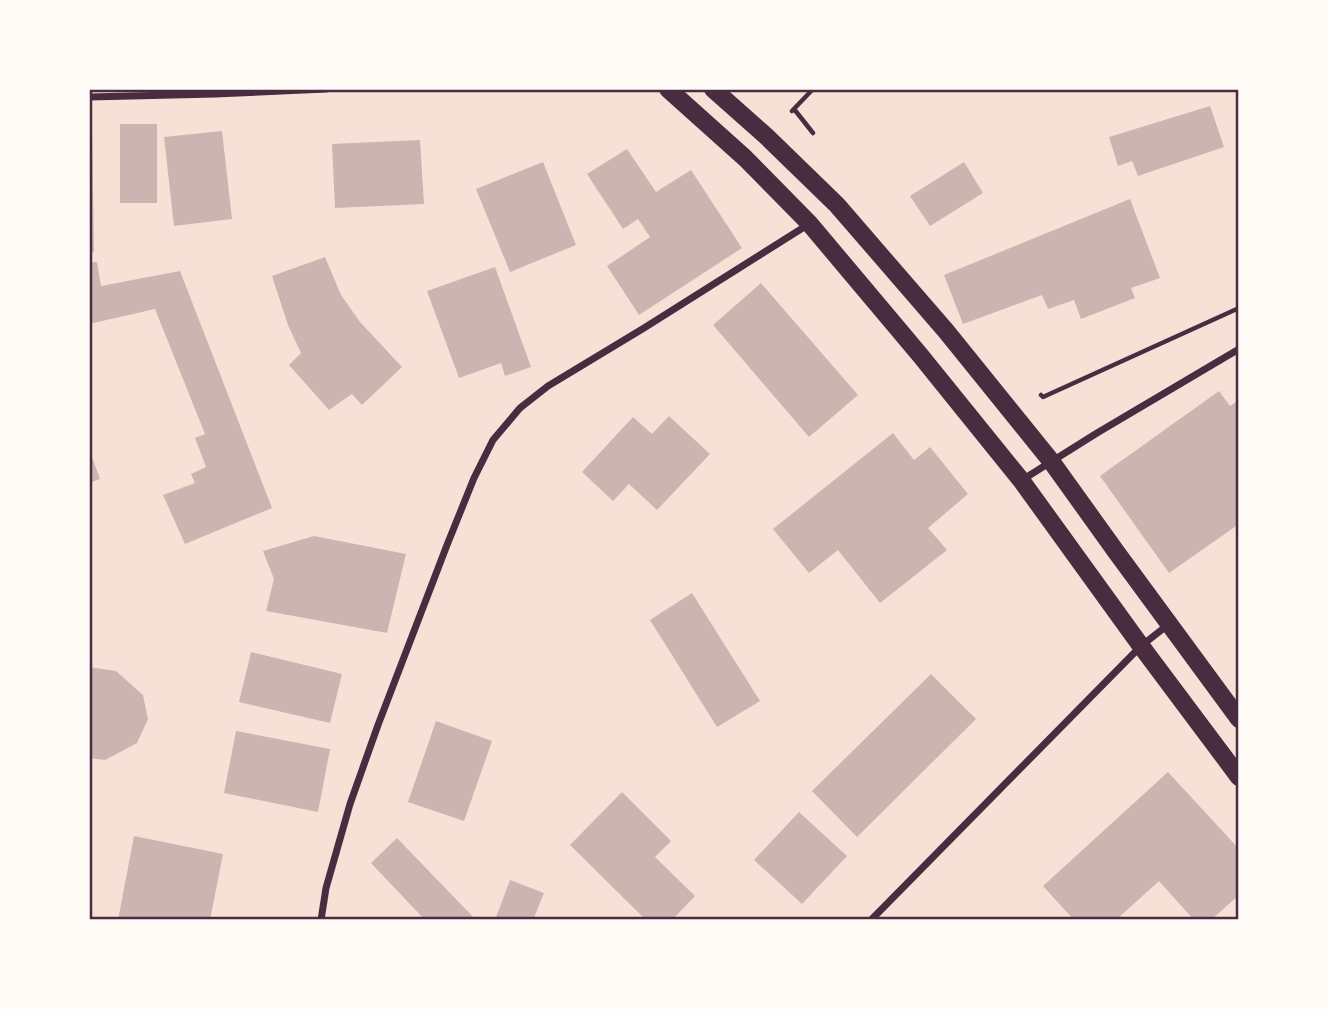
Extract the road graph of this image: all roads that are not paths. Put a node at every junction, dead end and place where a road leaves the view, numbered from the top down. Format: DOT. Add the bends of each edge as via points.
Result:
graph roads {
  1 [pos="326,89"];
  2 [pos="668,89"];
  3 [pos="713,89"];
  4 [pos="89,97"];
  5 [pos="809,223"];
  6 [pos="1239,349"];
  7 [pos="1051,461"];
  8 [pos="1021,480"];
  9 [pos="1169,624"];
  10 [pos="1141,646"];
  11 [pos="1239,719"];
  12 [pos="1239,777"];
  13 [pos="321,920"];
  14 [pos="871,920"];
  1 -- 4 [label="street"];
  2 -- 5 [label="main road"];
  3 -- 7 [label="main road" via="837,205"];
  5 -- 8 [label="main road"];
  5 -- 13 [label="street" via="548,386 520,408 493,440 373,738 350,804"];
  6 -- 7 [label="street"];
  7 -- 8 [label="street"];
  7 -- 9 [label="main road"];
  8 -- 10 [label="main road"];
  9 -- 10 [label="street"];
  9 -- 11 [label="main road"];
  10 -- 12 [label="main road"];
  10 -- 14 [label="street"];
}
